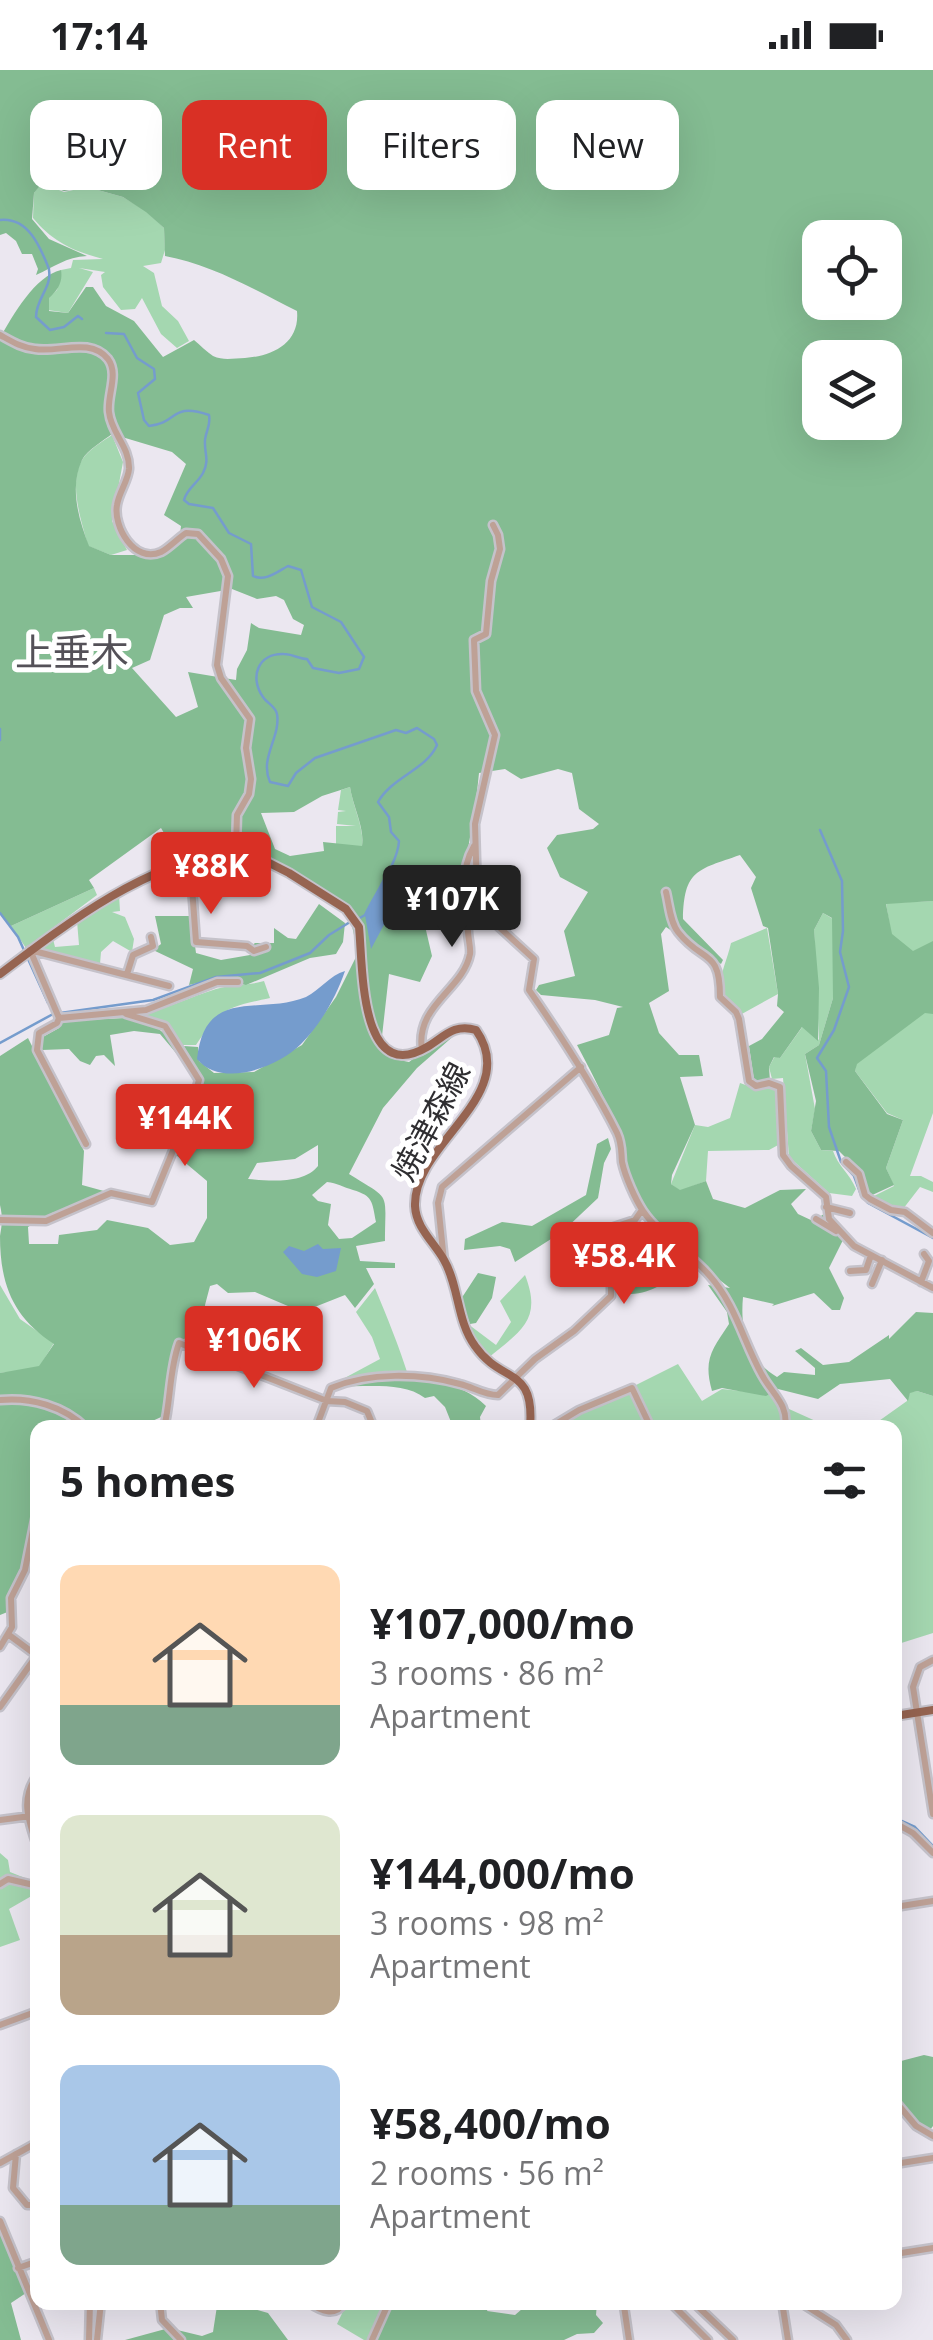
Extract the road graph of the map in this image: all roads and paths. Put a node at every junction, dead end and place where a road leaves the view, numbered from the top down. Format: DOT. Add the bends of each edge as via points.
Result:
graph roads {
  1 [pos="0,335"];
  2 [pos="493,525"];
  3 [pos="236,846"];
  4 [pos="475,846"];
  5 [pos="190,860"];
  6 [pos="666,892"];
  7 [pos="152,937"];
  8 [pos="266,947"];
  9 [pos="26,954"];
  10 [pos="0,974"];
  11 [pos="126,974"];
  12 [pos="238,982"];
  13 [pos="169,986"];
  14 [pos="58,1013"];
  15 [pos="126,1014"];
  16 [pos="422,1050"];
  17 [pos="581,1068"];
  18 [pos="86,1144"];
  19 [pos="846,1162"];
  20 [pos="826,1206"];
  21 [pos="642,1210"];
  22 [pos="850,1213"];
  23 [pos="816,1219"];
  24 [pos="0,1220"];
  25 [pos="933,1233"];
  26 [pos="846,1238"];
  27 [pos="924,1254"];
  28 [pos="872,1255"];
  29 [pos="882,1260"];
  30 [pos="444,1261"];
  31 [pos="850,1271"];
  32 [pos="921,1282"];
  33 [pos="872,1284"];
  34 [pos="933,1288"];
  35 [pos="517,1379"];
  36 [pos="0,1400"];
  37 [pos="328,1401"];
  38 [pos="76,1420"];
  39 [pos="167,1420"];
  40 [pos="320,1420"];
  41 [pos="370,1420"];
  42 [pos="530,1420"];
  43 [pos="562,1420"];
  44 [pos="648,1420"];
  45 [pos="786,1420"];
  46 [pos="30,1548"];
  47 [pos="9,1635"];
  48 [pos="0,1648"];
  49 [pos="30,1651"];
  50 [pos="933,1660"];
  51 [pos="30,1666"];
  52 [pos="0,1707"];
  53 [pos="933,1710"];
  54 [pos="916,1712"];
  55 [pos="902,1715"];
  56 [pos="930,1774"];
  57 [pos="30,1789"];
  58 [pos="933,1814"];
  59 [pos="27,1815"];
  60 [pos="0,1820"];
  61 [pos="30,1824"];
  62 [pos="902,1827"];
  63 [pos="933,1852"];
  64 [pos="0,1884"];
  65 [pos="30,1884"];
  66 [pos="933,1901"];
  67 [pos="902,1906"];
  68 [pos="30,2014"];
  69 [pos="0,2025"];
  70 [pos="902,2109"];
  71 [pos="933,2136"];
  72 [pos="30,2146"];
  73 [pos="16,2154"];
  74 [pos="933,2158"];
  75 [pos="0,2163"];
  76 [pos="902,2163"];
  77 [pos="30,2205"];
  78 [pos="0,2221"];
  79 [pos="933,2248"];
  80 [pos="902,2253"];
  81 [pos="30,2264"];
  82 [pos="18,2268"];
  83 [pos="30,2296"];
  84 [pos="36,2310"];
  85 [pos="90,2310"];
  86 [pos="101,2310"];
  87 [pos="161,2310"];
  88 [pos="385,2310"];
  89 [pos="625,2310"];
  90 [pos="678,2310"];
  91 [pos="701,2310"];
  92 [pos="783,2310"];
  93 [pos="813,2310"];
  94 [pos="49,2340"];
  95 [pos="89,2340"];
  96 [pos="97,2340"];
  97 [pos="181,2340"];
  98 [pos="372,2340"];
  99 [pos="629,2340"];
  100 [pos="708,2340"];
  101 [pos="733,2340"];
  102 [pos="788,2340"];
  103 [pos="847,2340"];
  1 -- 3 [label="street" via="35,350 88,347 104,355 113,372 110,420 129,467 116,509 122,533 150,554 186,533 198,534 222,559 228,585 217,665 250,719 251,779 237,815"];
  2 -- 4 [label="street" via="500,549 490,612 486,634 474,640 476,691 495,735"];
  3 -- 5 [label="main road"];
  3 -- 16 [label="main road, 焼津森線" via="352,914 374,1036 394,1054"];
  4 -- 16 [label="street" via="464,874 470,954 432,1005"];
  4 -- 17 [label="street" via="482,909 530,952 530,990"];
  5 -- 8 [label="street" via="196,942"];
  5 -- 9 [label="main road" via="102,900"];
  6 -- 20 [label="street" via="675,930 721,975 720,998 739,1019 749,1080 780,1086 783,1154 826,1197"];
  7 -- 11 [label="street" via="153,946 133,955"];
  9 -- 10 [label="main road"];
  9 -- 11 [label="street"];
  9 -- 14 [label="street"];
  11 -- 13 [label="street"];
  12 -- 15 [label="street" via="217,982"];
  14 -- 15 [label="street"];
  14 -- 18 [label="street" via="57,1023 39,1033 37,1050"];
  15 -- 24 [label="street" via="165,1026 198,1080 152,1202 112,1193 46,1221"];
  16 -- 30 [label="main road, 焼津森線" via="452,1030 471,1028 490,1061 485,1082 417,1192 417,1218"];
  17 -- 21 [label="street" via="618,1135"];
  17 -- 30 [label="street" via="442,1187"];
  19 -- 25 [label="street" via="870,1200 905,1212"];
  20 -- 22 [label="street"];
  20 -- 26 [label="street" via="828,1220"];
  21 -- 35 [label="street" via="635,1220 605,1230 590,1259 611,1283 610,1296"];
  21 -- 45 [label="street" via="723,1292 760,1372 784,1404"];
  23 -- 26 [label="street"];
  26 -- 28 [label="street"];
  27 -- 32 [label="street" via="929,1261"];
  28 -- 29 [label="street"];
  28 -- 31 [label="street" via="866,1270"];
  29 -- 32 [label="street"];
  29 -- 33 [label="street"];
  30 -- 35 [label="main road, 焼津森線" via="469,1338 489,1362"];
  32 -- 34 [label="street"];
  35 -- 37 [label="street" via="492,1396 445,1380 375,1377 332,1388"];
  35 -- 42 [label="main road" via="530,1398"];
  36 -- 38 [label="street" via="41,1403"];
  37 -- 39 [label="street" via="179,1343"];
  37 -- 40 [label="street"];
  37 -- 41 [label="street" via="366,1411"];
  43 -- 44 [label="street" via="632,1388"];
  46 -- 47 [label="street" via="11,1598"];
  47 -- 48 [label="street"];
  47 -- 49 [label="street"];
  50 -- 54 [label="street" via="920,1666 913,1687"];
  51 -- 52 [label="street"];
  53 -- 54 [label="main road"];
  54 -- 55 [label="main road"];
  54 -- 56 [label="street"];
  56 -- 58 [label="street"];
  57 -- 59 [label="street"];
  59 -- 60 [label="street"];
  59 -- 61 [label="street"];
  62 -- 63 [label="street"];
  64 -- 65 [label="street" via="8,1879"];
  66 -- 67 [label="street"];
  68 -- 69 [label="street"];
  70 -- 71 [label="street"];
  72 -- 73 [label="street"];
  73 -- 75 [label="street"];
  73 -- 77 [label="street" via="13,2188"];
  74 -- 76 [label="street"];
  78 -- 82 [label="street"];
  79 -- 80 [label="street"];
  81 -- 82 [label="street"];
  82 -- 83 [label="street"];
  84 -- 94 [label="street"];
  85 -- 95 [label="street"];
  86 -- 96 [label="street"];
  87 -- 97 [label="street"];
  88 -- 98 [label="street"];
  89 -- 99 [label="street"];
  90 -- 100 [label="street"];
  91 -- 101 [label="street"];
  92 -- 102 [label="street"];
  93 -- 103 [label="street"];
}
